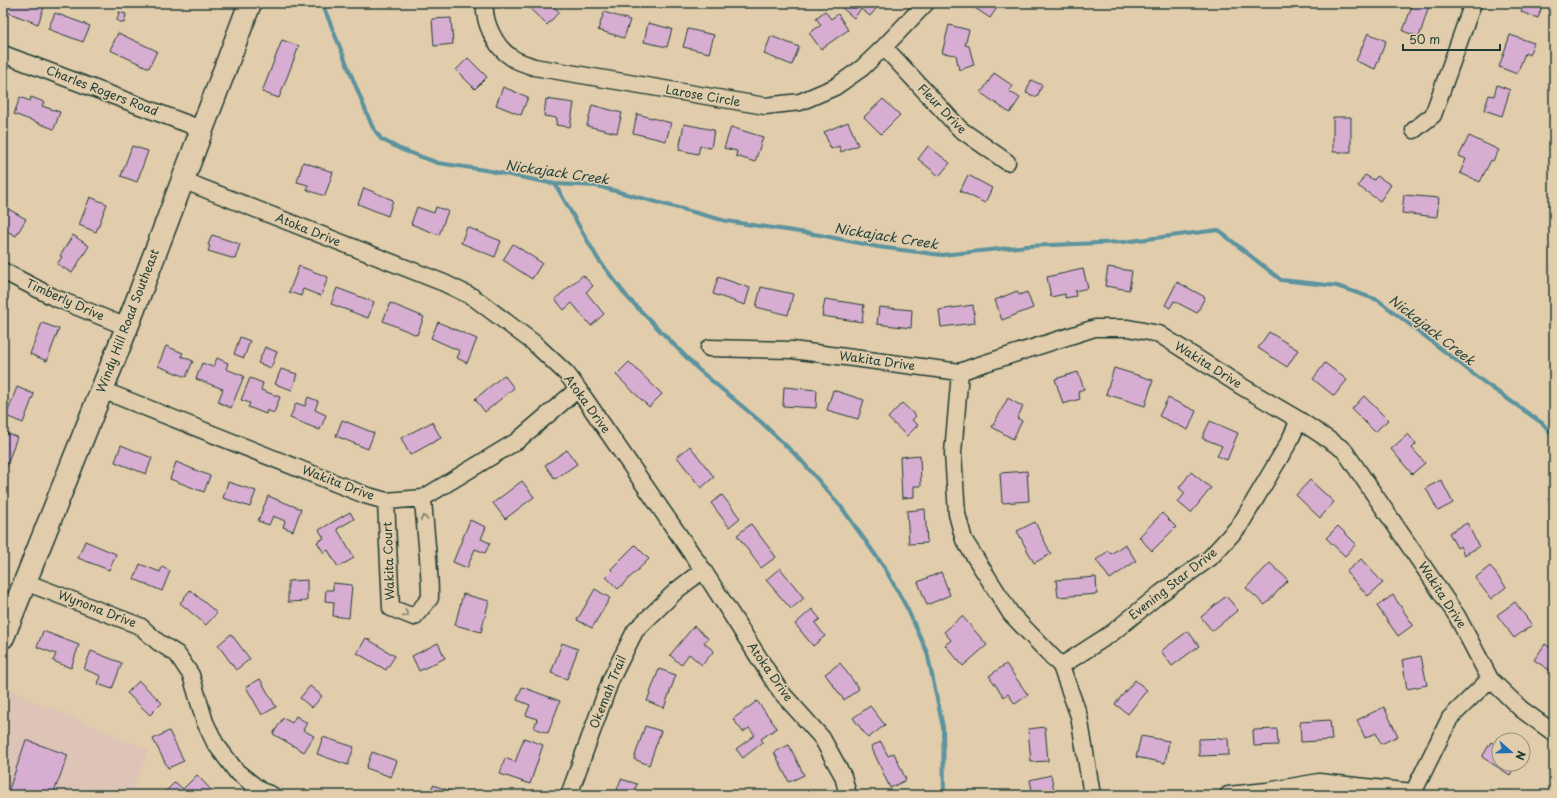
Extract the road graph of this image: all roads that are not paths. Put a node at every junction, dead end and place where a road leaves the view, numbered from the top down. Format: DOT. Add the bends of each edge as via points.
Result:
graph roads {
  1 [pos="250,3"];
  2 [pos="485,3"];
  3 [pos="926,3"];
  4 [pos="1473,3"];
  5 [pos="884,47"];
  6 [pos="3,54"];
  7 [pos="201,129"];
  8 [pos="1414,130"];
  9 [pos="1007,162"];
  10 [pos="182,180"];
  11 [pos="3,271"];
  12 [pos="127,326"];
  13 [pos="709,348"];
  14 [pos="960,372"];
  15 [pos="102,390"];
  16 [pos="578,390"];
  17 [pos="1299,420"];
  18 [pos="423,498"];
  19 [pos="386,501"];
  20 [pos="703,570"];
  21 [pos="25,582"];
  22 [pos="3,637"];
  23 [pos="1061,666"];
  24 [pos="1490,679"];
  25 [pos="1554,733"];
  26 [pos="1412,794"];
  27 [pos="272,795"];
  28 [pos="569,795"];
  29 [pos="848,795"];
  30 [pos="1092,795"];
  31 [pos="1228,795"];
  1 -- 7 [label="main road, Windy Hill Road Southeast"];
  2 -- 5 [label="street, Larose Circle" via="484,10 494,41 510,57 534,67 765,106 800,102 835,87 862,68"];
  3 -- 5 [label="street, Larose Circle"];
  4 -- 8 [label="street" via="1433,115"];
  5 -- 9 [label="street, Fleur Drive" via="960,129"];
  6 -- 7 [label="street, Charles Rogers Road"];
  7 -- 10 [label="main road, Windy Hill Road Southeast"];
  10 -- 12 [label="main road, Windy Hill Road Southeast"];
  10 -- 16 [label="street, Atoka Drive" via="474,297 534,343 567,374"];
  11 -- 12 [label="street, Timberly Drive" via="53,297"];
  12 -- 15 [label="main road, Windy Hill Road Southeast"];
  13 -- 14 [label="street, Wakita Drive" via="792,350"];
  14 -- 17 [label="street, Wakita Drive" via="1096,328 1128,328 1159,334"];
  14 -- 23 [label="street" via="954,453 957,514 964,540 1011,614"];
  15 -- 19 [label="street, Wakita Drive" via="365,495"];
  15 -- 21 [label="main road, Windy Hill Road Southeast"];
  16 -- 18 [label="street, Wakita Drive" via="517,441"];
  16 -- 20 [label="street, Atoka Drive"];
  17 -- 23 [label="street, Evening Star Drive" via="1289,442 1240,524 1210,558 1112,633"];
  17 -- 24 [label="street, Wakita Drive" via="1344,450 1457,616"];
  18 -- 19 [label="street, Wakita Drive"];
  19 -- 18 [label="street, Wakita Court, one-way" via="391,608 414,617 430,598 430,569"];
  20 -- 28 [label="street, Okemah Trail" via="677,590 635,631 611,679"];
  20 -- 29 [label="street, Atoka Drive" via="780,690 822,738 843,776"];
  21 -- 22 [label="main road, Windy Hill Road Southeast"];
  21 -- 27 [label="street, Wynona Drive" via="140,626 176,654 191,675 205,722 215,743 236,771 261,791"];
  23 -- 30 [label="street" via="1079,716"];
  24 -- 25 [label="street, Wakita Drive" via="1521,709"];
  24 -- 26 [label="street" via="1450,718"];
  26 -- 31 [label="street" via="1319,782"];
}
